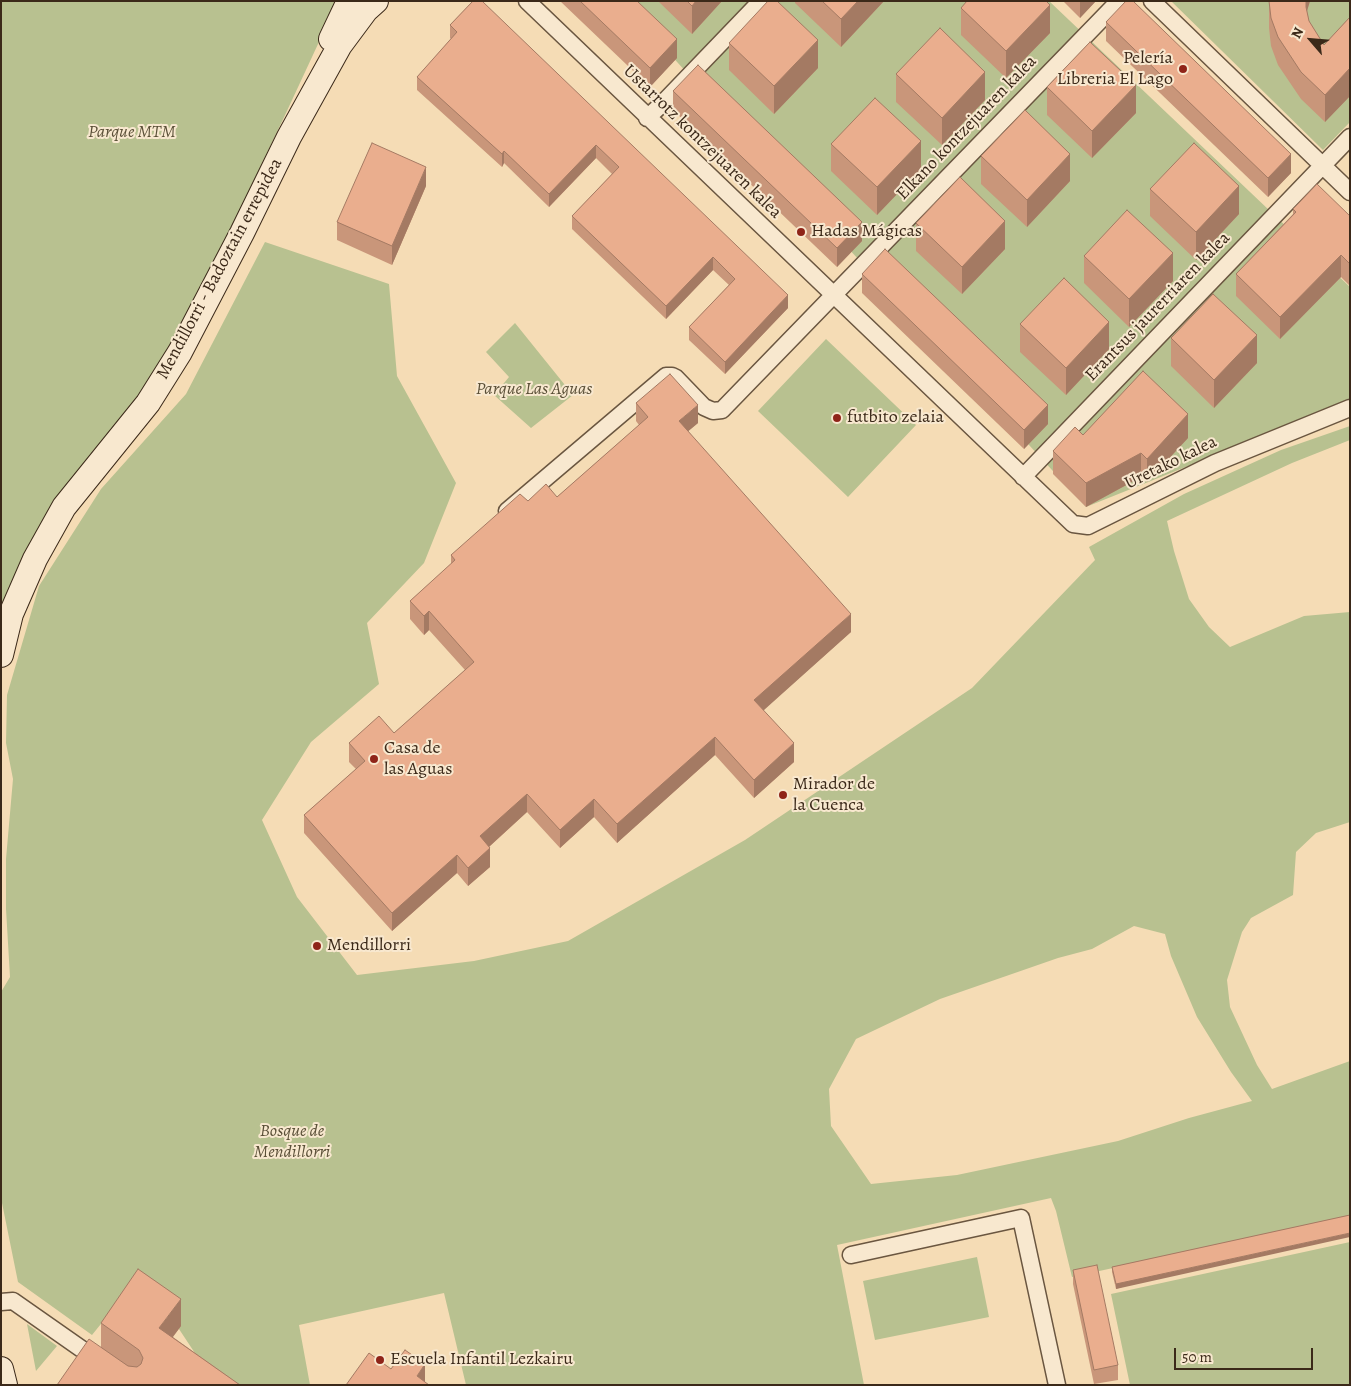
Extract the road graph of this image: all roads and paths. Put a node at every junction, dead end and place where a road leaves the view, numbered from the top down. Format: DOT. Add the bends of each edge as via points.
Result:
graph roads {
  1 [pos="350,1"];
  2 [pos="376,1"];
  3 [pos="526,1"];
  4 [pos="761,1"];
  5 [pos="1118,1"];
  6 [pos="1152,1"];
  7 [pos="647,118"];
  8 [pos="289,137"];
  9 [pos="1350,137"];
  10 [pos="1322,166"];
  11 [pos="1350,192"];
  12 [pos="834,296"];
  13 [pos="1350,408"];
  14 [pos="1023,477"];
  15 [pos="495,521"];
  16 [pos="1,655"];
  17 [pos="851,1255"];
  18 [pos="1,1302"];
  19 [pos="1,1369"];
  20 [pos="4,1385"];
  21 [pos="133,1385"];
  22 [pos="1057,1385"];
  1 -- 8 [label="street, Mendillorri - Badoztain errepidea" via="305,90"];
  2 -- 8 [label="street, Mendillorri - Badoztain errepidea" via="340,45"];
  3 -- 7 [label="street, Ustarrotz kontzejuaren kalea"];
  4 -- 7 [label="street"];
  5 -- 12 [label="street, Elkano kontzejuaren kalea"];
  6 -- 10 [label="street"];
  7 -- 12 [label="street, Ustarrotz kontzejuaren kalea"];
  8 -- 16 [label="street, Mendillorri - Badoztain errepidea" via="180,352 148,403 64,507 35,559 11,614"];
  9 -- 10 [label="street, Erantsus jaurerriaren kalea"];
  10 -- 11 [label="street"];
  10 -- 14 [label="street, Erantsus jaurerriaren kalea"];
  12 -- 14 [label="street, Ustarrotz kontzejuaren kalea"];
  12 -- 15 [label="street, Elkano kontzejuaren kalea" via="722,410 704,407 676,378 666,376"];
  13 -- 14 [label="street, Uretako kalea" via="1215,463 1088,526 1073,524"];
  17 -- 22 [label="street" via="1021,1218"];
  18 -- 21 [label="street" via="13,1301"];
  19 -- 20 [label="street"];
}
